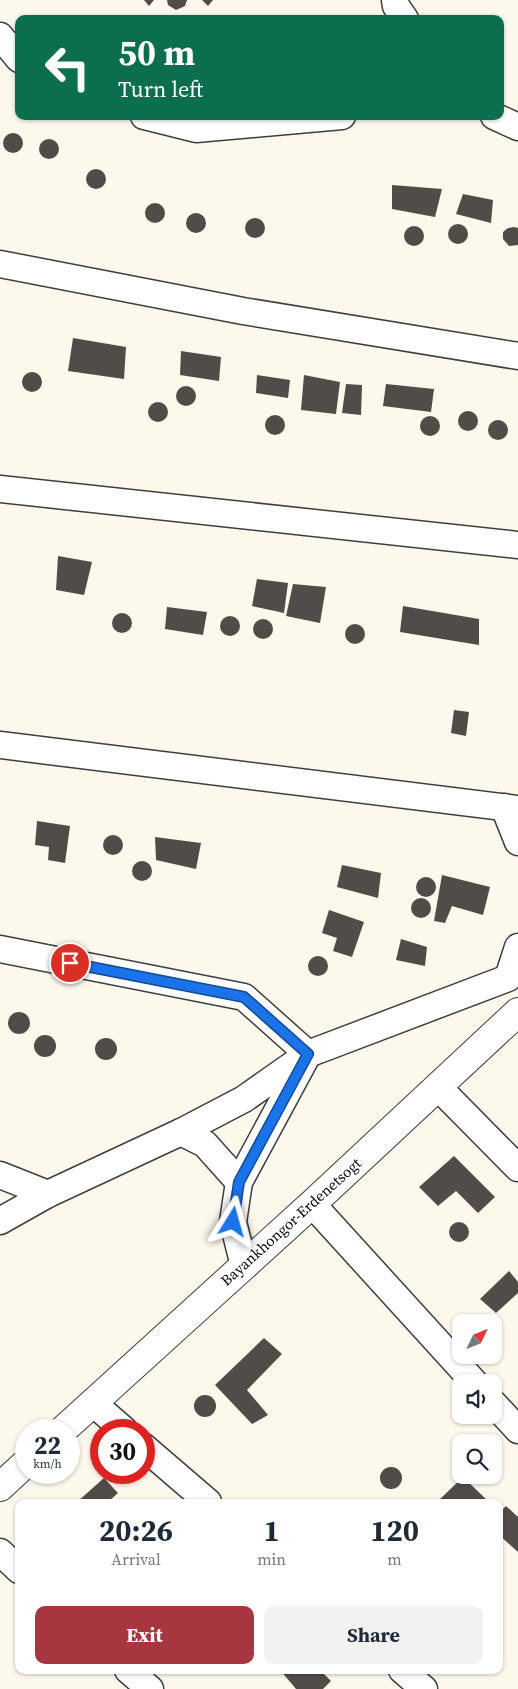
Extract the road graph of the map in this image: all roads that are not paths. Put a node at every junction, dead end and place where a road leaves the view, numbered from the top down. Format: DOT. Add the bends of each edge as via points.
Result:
graph roads {
  1 [pos="395,0"];
  2 [pos="402,15"];
  3 [pos="0,36"];
  4 [pos="15,55"];
  5 [pos="0,62"];
  6 [pos="15,68"];
  7 [pos="161,120"];
  8 [pos="293,120"];
  9 [pos="503,120"];
  10 [pos="518,127"];
  11 [pos="0,264"];
  12 [pos="518,356"];
  13 [pos="0,489"];
  14 [pos="518,545"];
  15 [pos="0,744"];
  16 [pos="511,808"];
  17 [pos="518,842"];
  18 [pos="518,947"];
  19 [pos="0,949"];
  20 [pos="518,1012"];
  21 [pos="308,1054"];
  22 [pos="438,1087"];
  23 [pos="181,1132"];
  24 [pos="518,1168"];
  25 [pos="0,1175"];
  26 [pos="239,1182"];
  27 [pos="48,1194"];
  28 [pos="312,1204"];
  29 [pos="0,1221"];
  30 [pos="244,1266"];
  31 [pos="467,1374"];
  32 [pos="93,1403"];
  33 [pos="502,1413"];
  34 [pos="75,1419"];
  35 [pos="111,1419"];
  36 [pos="518,1430"];
  37 [pos="155,1456"];
  38 [pos="15,1473"];
  39 [pos="0,1487"];
  40 [pos="205,1499"];
  41 [pos="0,1552"];
  42 [pos="15,1566"];
  43 [pos="133,1674"];
  44 [pos="407,1674"];
  45 [pos="150,1689"];
  46 [pos="424,1689"];
  1 -- 2 [label="street"];
  3 -- 4 [label="street"];
  5 -- 6 [label="street"];
  7 -- 8 [label="street" via="196,128"];
  9 -- 10 [label="street"];
  11 -- 12 [label="street" via="243,311"];
  13 -- 14 [label="street"];
  15 -- 16 [label="street"];
  16 -- 17 [label="street"];
  18 -- 21 [label="street" via="508,978"];
  19 -- 21 [label="street" via="244,997"];
  20 -- 22 [label="street, Bayankhongor-Erdenetsogt"];
  21 -- 23 [label="street" via="244,1099"];
  21 -- 26 [label="street"];
  22 -- 24 [label="street"];
  22 -- 28 [label="street, Bayankhongor-Erdenetsogt"];
  23 -- 26 [label="street" via="205,1144"];
  23 -- 27 [label="street"];
  25 -- 27 [label="street"];
  26 -- 30 [label="street" via="233,1222"];
  27 -- 29 [label="street"];
  28 -- 30 [label="street, Bayankhongor-Erdenetsogt"];
  28 -- 31 [label="street"];
  30 -- 32 [label="street, Bayankhongor-Erdenetsogt"];
  32 -- 34 [label="street, Bayankhongor-Erdenetsogt"];
  32 -- 35 [label="street"];
  33 -- 36 [label="street"];
  37 -- 40 [label="street"];
  38 -- 39 [label="street"];
  41 -- 42 [label="street"];
  43 -- 45 [label="street"];
  44 -- 46 [label="street"];
}
